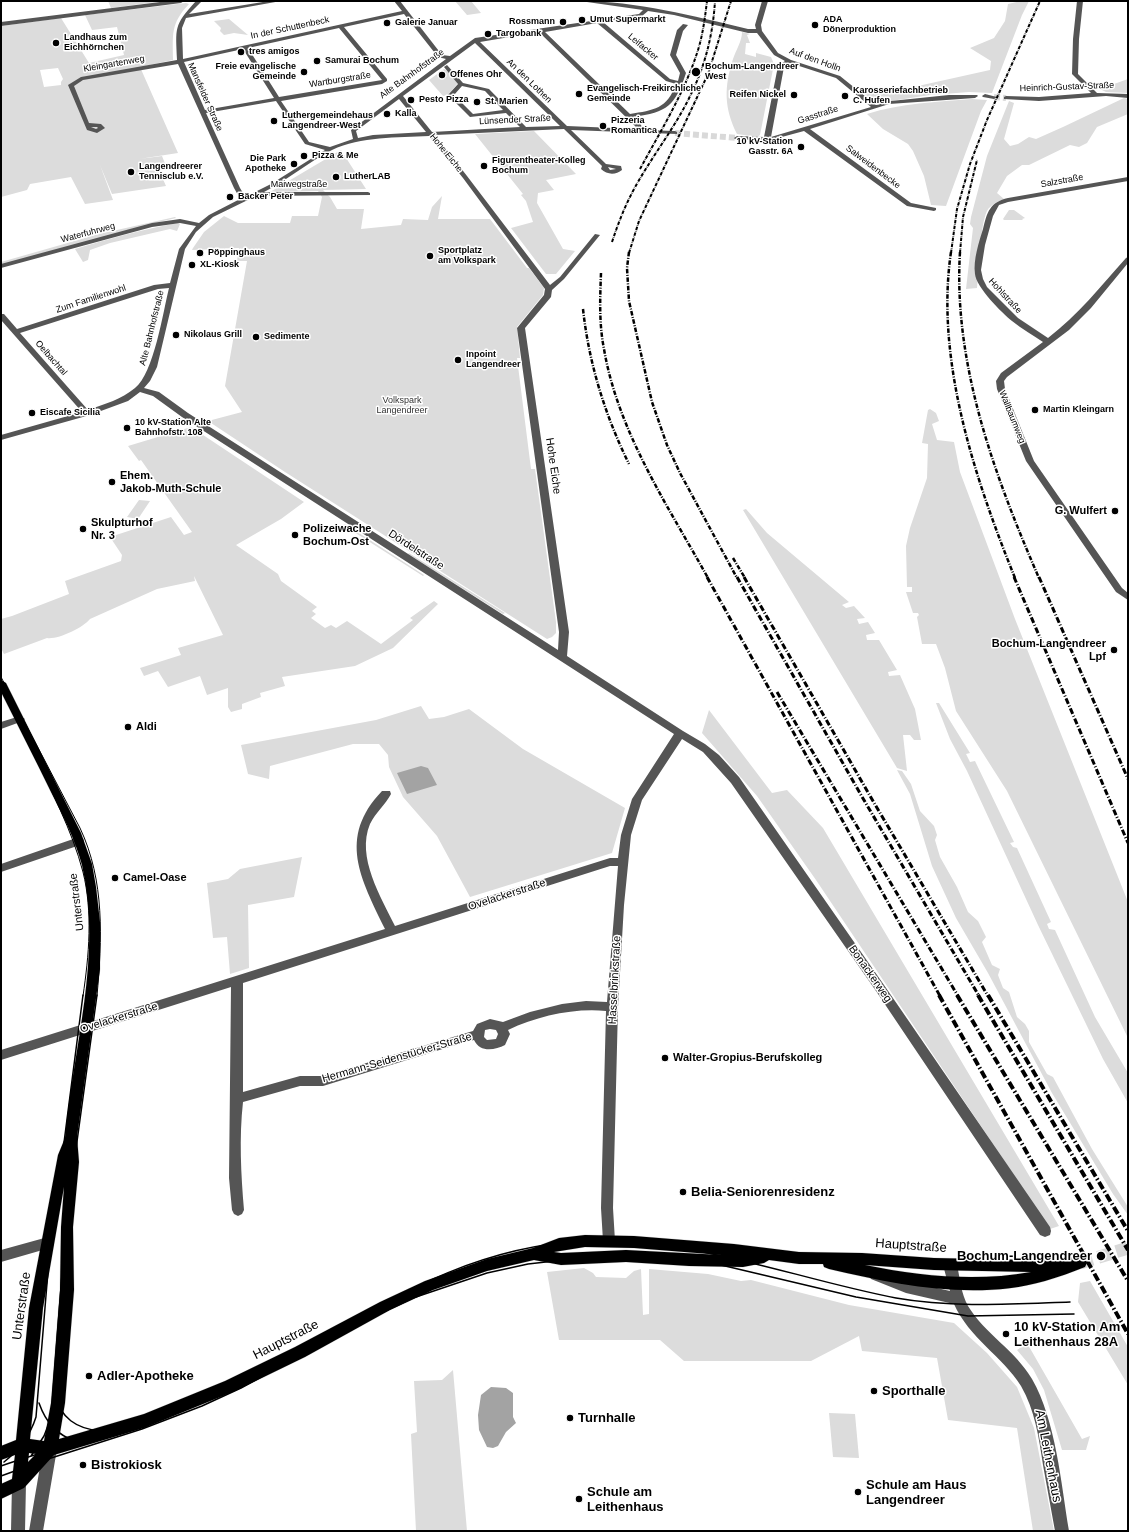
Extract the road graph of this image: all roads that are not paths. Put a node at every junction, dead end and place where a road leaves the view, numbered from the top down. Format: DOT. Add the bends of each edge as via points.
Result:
graph roads {
  1 [pos="181,1"];
  2 [pos="199,1"];
  3 [pos="278,1"];
  4 [pos="397,1"];
  5 [pos="583,1"];
  6 [pos="630,1"];
  7 [pos="765,1"];
  8 [pos="1080,1"];
  9 [pos="634,7"];
  10 [pos="646,9"];
  11 [pos="405,12"];
  12 [pos="184,17"];
  13 [pos="598,21"];
  14 [pos="1,24"];
  15 [pos="685,25"];
  16 [pos="340,26"];
  17 [pos="540,30"];
  18 [pos="759,31"];
  19 [pos="476,40"];
  20 [pos="244,47"];
  21 [pos="450,58"];
  22 [pos="789,60"];
  23 [pos="180,61"];
  24 [pos="447,67"];
  25 [pos="680,82"];
  26 [pos="461,84"];
  27 [pos="1096,95"];
  28 [pos="975,96"];
  29 [pos="985,96"];
  30 [pos="1128,96"];
  31 [pos="401,97"];
  32 [pos="994,97"];
  33 [pos="1006,98"];
  34 [pos="278,99"];
  35 [pos="875,107"];
  36 [pos="506,110"];
  37 [pos="202,112"];
  38 [pos="629,116"];
  39 [pos="88,127"];
  40 [pos="564,127"];
  41 [pos="525,129"];
  42 [pos="805,129"];
  43 [pos="640,131"];
  44 [pos="430,134"];
  45 [pos="675,134"];
  46 [pos="737,138"];
  47 [pos="767,139"];
  48 [pos="356,140"];
  49 [pos="330,149"];
  50 [pos="605,166"];
  51 [pos="1128,179"];
  52 [pos="254,194"];
  53 [pos="368,194"];
  54 [pos="246,198"];
  55 [pos="1000,202"];
  56 [pos="934,209"];
  57 [pos="200,225"];
  58 [pos="597,236"];
  59 [pos="1128,259"];
  60 [pos="1,266"];
  61 [pos="173,285"];
  62 [pos="549,289"];
  63 [pos="1,316"];
  64 [pos="16,332"];
  65 [pos="1049,342"];
  66 [pos="140,388"];
  67 [pos="87,413"];
  68 [pos="2,437"];
  69 [pos="1128,598"];
  70 [pos="562,657"];
  71 [pos="1,683"];
  72 [pos="20,719"];
  73 [pos="1,726"];
  74 [pos="679,734"];
  75 [pos="386,794"];
  76 [pos="79,841"];
  77 [pos="623,862"];
  78 [pos="1,868"];
  79 [pos="392,932"];
  80 [pos="237,981"];
  81 [pos="612,1007"];
  82 [pos="86,1028"];
  83 [pos="502,1028"];
  84 [pos="477,1035"];
  85 [pos="1,1055"];
  86 [pos="237,1099"];
  87 [pos="71,1136"];
  88 [pos="238,1210"];
  89 [pos="1045,1231"];
  90 [pos="609,1241"];
  91 [pos="48,1244"];
  92 [pos="534,1254"];
  93 [pos="1,1256"];
  94 [pos="610,1256"];
  95 [pos="774,1256"];
  96 [pos="814,1259"];
  97 [pos="950,1265"];
  98 [pos="869,1271"];
  99 [pos="955,1284"];
  100 [pos="959,1299"];
  101 [pos="23,1445"];
  102 [pos="50,1449"];
  103 [pos="1,1453"];
  104 [pos="19,1483"];
  105 [pos="1,1492"];
  106 [pos="18,1531"];
  107 [pos="36,1531"];
  108 [pos="1062,1531"];
  1 -- 14 [label="street"];
  2 -- 12 [label="street, Mansfelder Straße"];
  3 -- 12 [label="street"];
  4 -- 11 [label="street"];
  5 -- 9 [label="street"];
  6 -- 9 [label="street"];
  7 -- 18 [label="street"];
  8 -- 27 [label="street" via="1075,74"];
  9 -- 10 [label="street"];
  10 -- 13 [label="street, Alte Bahnhofstraße" via="640,15"];
  10 -- 18 [label="street" via="681,14 748,31"];
  11 -- 16 [label="street, In der Schuttenbeck"];
  11 -- 21 [label="street" via="440,56"];
  12 -- 23 [label="street, Mansfelder Straße" via="179,28"];
  13 -- 17 [label="street, Alte Bahnhofstraße"];
  13 -- 25 [label="street, Leifacker" via="668,80"];
  15 -- 25 [label="street" via="680,30 673,55 682,71"];
  16 -- 20 [label="street, In der Schuttenbeck"];
  16 -- 34 [label="street, Wartburgstraße" via="386,80"];
  17 -- 19 [label="street, Alte Bahnhofstraße"];
  17 -- 38 [label="street"];
  18 -- 22 [label="street, Auf den Holln" via="776,54"];
  19 -- 21 [label="street, Alte Bahnhofstraße"];
  19 -- 40 [label="street, An den Lothen"];
  20 -- 23 [label="street, In der Schuttenbeck"];
  20 -- 34 [label="street"];
  21 -- 31 [label="street, Alte Bahnhofstraße"];
  22 -- 35 [label="street, Auf den Holln" via="838,78"];
  22 -- 47 [label="street" via="781,66"];
  23 -- 37 [label="street, Mansfelder Straße"];
  23 -- 39 [label="street, Kleingartenweg" via="87,77 74,82 70,87"];
  24 -- 26 [label="street"];
  25 -- 38 [label="street" via="666,107 654,112"];
  26 -- 36 [label="street" via="486,90"];
  26 -- 36 [label="street" via="451,95 472,116"];
  27 -- 30 [label="street, Heinrich-Gustav-Straße"];
  27 -- 33 [label="street, Heinrich-Gustav-Straße" via="1039,99"];
  28 -- 35 [label="street" via="949,96"];
  29 -- 32 [label="street"];
  31 -- 44 [label="street, Hohe Eiche"];
  31 -- 48 [label="street, Alte Bahnhofstraße" via="353,131"];
  34 -- 37 [label="street, Wartburgstraße"];
  34 -- 49 [label="street" via="304,141"];
  35 -- 42 [label="street, Gasstraße"];
  36 -- 41 [label="street"];
  37 -- 54 [label="street, Mansfelder Straße" via="240,194"];
  38 -- 43 [label="street" via="639,126"];
  40 -- 41 [label="street, Lünsender Straße"];
  40 -- 43 [label="street, Lünsender Straße"];
  40 -- 50 [label="street, An den Lothen"];
  41 -- 44 [label="street, Lünsender Straße"];
  42 -- 47 [label="street, Gasstraße"];
  42 -- 56 [label="street, Salweidenbecke" via="909,205"];
  43 -- 45 [label="street, Lünsender Straße"];
  44 -- 48 [label="street, Lünsender Straße"];
  44 -- 62 [label="street, Hohe Eiche"];
  46 -- 47 [label="street"];
  48 -- 49 [label="street, Alte Bahnhofstraße"];
  49 -- 52 [label="street, Alte Bahnhofstraße"];
  51 -- 55 [label="street, Salzstraße"];
  52 -- 53 [label="street, Maiwegstraße"];
  52 -- 54 [label="street, Alte Bahnhofstraße"];
  54 -- 57 [label="street, Alte Bahnhofstraße" via="214,214"];
  55 -- 65 [label="street, Hohlstraße" via="993,208 985,231 978,270 980,281 1010,315"];
  57 -- 60 [label="street, Waterfuhrweg" via="180,221 133,230"];
  57 -- 61 [label="street, Alte Bahnhofstraße" via="182,249"];
  58 -- 62 [label="street, Hohe Eiche" via="562,278"];
  59 -- 65 [label="street, Wallbaumweg" via="1088,306"];
  61 -- 64 [label="street, Zum Familienwohl" via="157,287"];
  61 -- 66 [label="street, Alte Bahnhofstraße" via="153,367"];
  62 -- 70 [label="street, Hohe Eiche" via="548,295 521,328 564,632"];
  63 -- 64 [label="street, Oelbachtal"];
  64 -- 67 [label="street, Oelbachtal"];
  65 -- 69 [label="street, Wallbaumweg" via="1004,375 1000,381 1001,389 1030,461 1118,590"];
  66 -- 67 [label="street, Alte Bahnhofstraße" via="120,401"];
  66 -- 70 [label="street, Dördelstraße" via="156,394"];
  67 -- 68 [label="street, Alte Bahnhofstraße"];
  70 -- 74 [label="street, Dördelstraße"];
  71 -- 72 [label="main road, Unterstraße"];
  72 -- 73 [label="street"];
  72 -- 76 [label="main road, Unterstraße"];
  74 -- 77 [label="street, Hasselbrinkstraße" via="638,799 626,835"];
  74 -- 89 [label="street, Bonackerweg" via="709,752 735,780"];
  75 -- 79 [label="street" via="364,825 360,853 364,869"];
  76 -- 78 [label="street"];
  76 -- 82 [label="main road, Unterstraße" via="89,874 94,911 94,956"];
  77 -- 79 [label="street, Ovelackerstraße" via="610,862"];
  77 -- 81 [label="street, Hasselbrinkstraße"];
  79 -- 80 [label="street, Ovelackerstraße"];
  80 -- 82 [label="street, Ovelackerstraße"];
  80 -- 86 [label="street"];
  81 -- 83 [label="street, Hermann-Seidenstücker-Straße" via="583,1006 563,1009"];
  81 -- 90 [label="street, Hasselbrinkstraße" via="607,1208"];
  82 -- 85 [label="street, Ovelackerstraße"];
  82 -- 87 [label="main road, Unterstraße"];
  83 -- 84 [label="street, Hermann-Seidenstücker-Straße" via="496,1024 485,1025"];
  83 -- 84 [label="street, Hermann-Seidenstücker-Straße" via="504,1038 496,1045 481,1043"];
  84 -- 86 [label="street, Hermann-Seidenstücker-Straße" via="323,1081 300,1081"];
  86 -- 88 [label="street" via="235,1178"];
  87 -- 91 [label="main road, Unterstraße" via="64,1155"];
  87 -- 102 [label="main road, Unterstraße" via="73,1162 67,1227 67,1290 58,1403"];
  90 -- 92 [label="main road, Hauptstraße" via="560,1244"];
  90 -- 94 [label="main road"];
  90 -- 95 [label="main road, Hauptstraße" via="691,1246"];
  91 -- 93 [label="street"];
  91 -- 101 [label="main road, Unterstraße" via="36,1308"];
  92 -- 94 [label="main road, Hauptstraße" via="561,1259"];
  92 -- 102 [label="main road, Hauptstraße" via="487,1265 430,1285 257,1373 187,1405 144,1421"];
  94 -- 95 [label="main road, Hauptstraße" via="726,1261"];
  95 -- 96 [label="main road, Hauptstraße"];
  96 -- 97 [label="main road, Hauptstraße" via="862,1259"];
  96 -- 98 [label="main road, Hauptstraße"];
  97 -- 99 [label="street, Am Leithenhaus"];
  97 -- 99 [label="main road, Hauptstraße" via="1031,1266 1080,1263 1045,1276 978,1284"];
  98 -- 99 [label="main road, Hauptstraße"];
  98 -- 100 [label="street, Hauptstraße" via="887,1281 914,1290"];
  99 -- 100 [label="street, Am Leithenhaus"];
  100 -- 108 [label="street, Am Leithenhaus" via="963,1309 982,1334 1022,1376 1038,1406 1044,1426"];
  101 -- 102 [label="main road, Hauptstraße"];
  101 -- 103 [label="main road, Hauptstraße"];
  101 -- 104 [label="main road, Unterstraße"];
  102 -- 104 [label="main road"];
  102 -- 107 [label="street"];
  104 -- 105 [label="main road"];
  104 -- 106 [label="street"];
}
